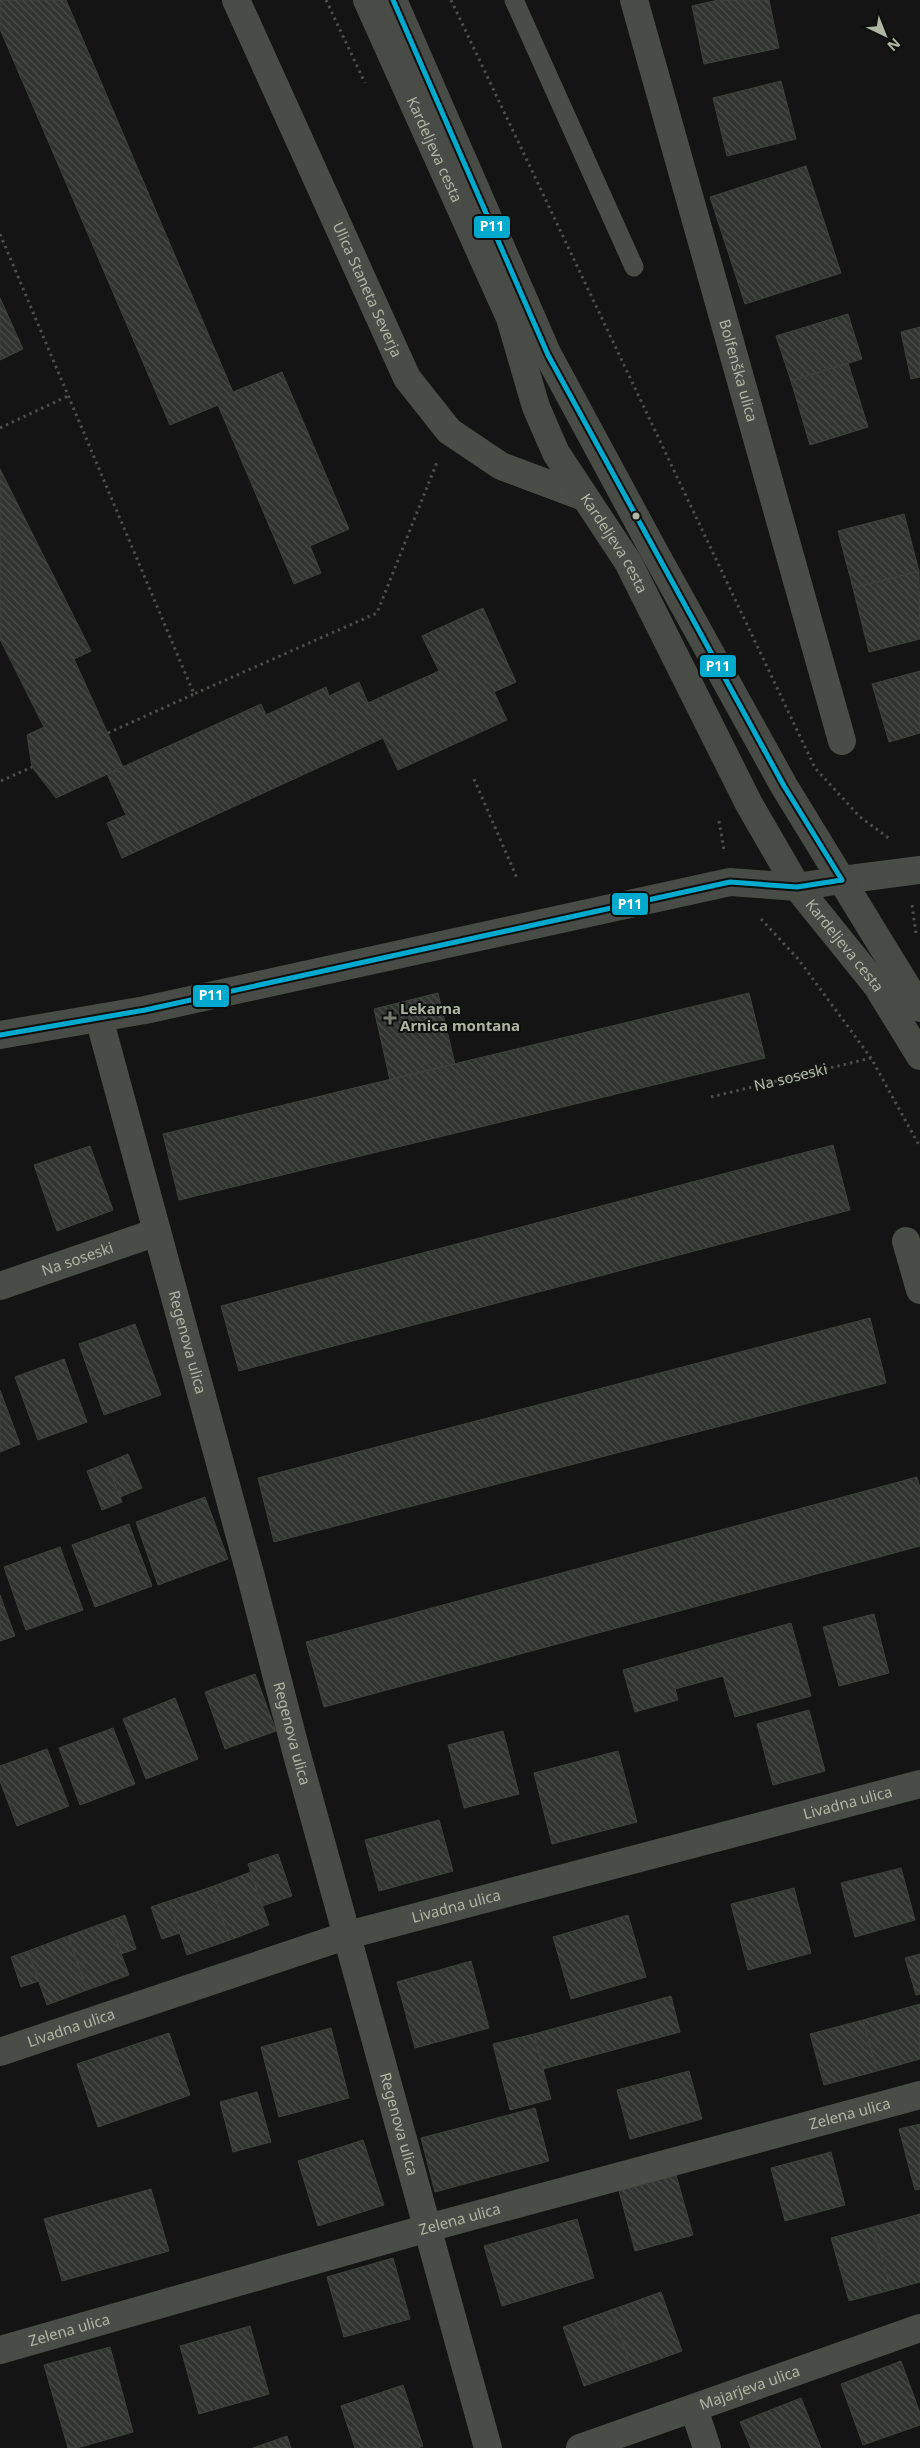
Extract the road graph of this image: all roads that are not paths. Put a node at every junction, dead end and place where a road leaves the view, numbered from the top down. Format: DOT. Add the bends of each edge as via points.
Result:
graph roads {
  1 [pos="236,0"];
  2 [pos="367,0"];
  3 [pos="393,0"];
  4 [pos="514,0"];
  5 [pos="634,0"];
  6 [pos="634,267"];
  7 [pos="584,497"];
  8 [pos="842,742"];
  9 [pos="914,870"];
  10 [pos="842,880"];
  11 [pos="797,887"];
  12 [pos="920,1008"];
  13 [pos="99,1018"];
  14 [pos="0,1035"];
  15 [pos="920,1056"];
  16 [pos="157,1232"];
  17 [pos="906,1240"];
  18 [pos="0,1286"];
  19 [pos="920,1290"];
  20 [pos="920,1784"];
  21 [pos="348,1934"];
  22 [pos="0,2052"];
  23 [pos="920,2095"];
  24 [pos="428,2228"];
  25 [pos="920,2328"];
  26 [pos="0,2350"];
  27 [pos="694,2409"];
  28 [pos="488,2448"];
  29 [pos="580,2448"];
  30 [pos="707,2448"];
  1 -- 7 [label="street, Ulica Staneta Severja" via="407,378 449,431 501,466"];
  2 -- 7 [label="street, Kardeljeva cesta" via="510,318 536,407 556,453"];
  3 -- 10 [label="street, Kardeljeva cesta" via="548,355 784,786"];
  4 -- 6 [label="lane"];
  5 -- 8 [label="street, Bolfenška ulica"];
  7 -- 11 [label="street, Kardeljeva cesta" via="628,562 749,804"];
  9 -- 10 [label="street"];
  10 -- 11 [label="street"];
  10 -- 12 [label="street, Kardeljeva cesta"];
  11 -- 13 [label="street" via="730,882"];
  11 -- 15 [label="street, Kardeljeva cesta" via="876,986"];
  13 -- 14 [label="street"];
  13 -- 16 [label="street, Regenova ulica"];
  16 -- 18 [label="street, Na soseski"];
  16 -- 21 [label="street, Regenova ulica"];
  17 -- 19 [label="street"];
  20 -- 21 [label="street, Livadna ulica"];
  21 -- 22 [label="street, Livadna ulica"];
  21 -- 24 [label="street, Regenova ulica"];
  23 -- 24 [label="street, Zelena ulica"];
  24 -- 26 [label="street, Zelena ulica"];
  24 -- 28 [label="street, Regenova ulica"];
  25 -- 27 [label="street, Majarjeva ulica"];
  27 -- 29 [label="street, Majarjeva ulica"];
  27 -- 30 [label="street"];
}
